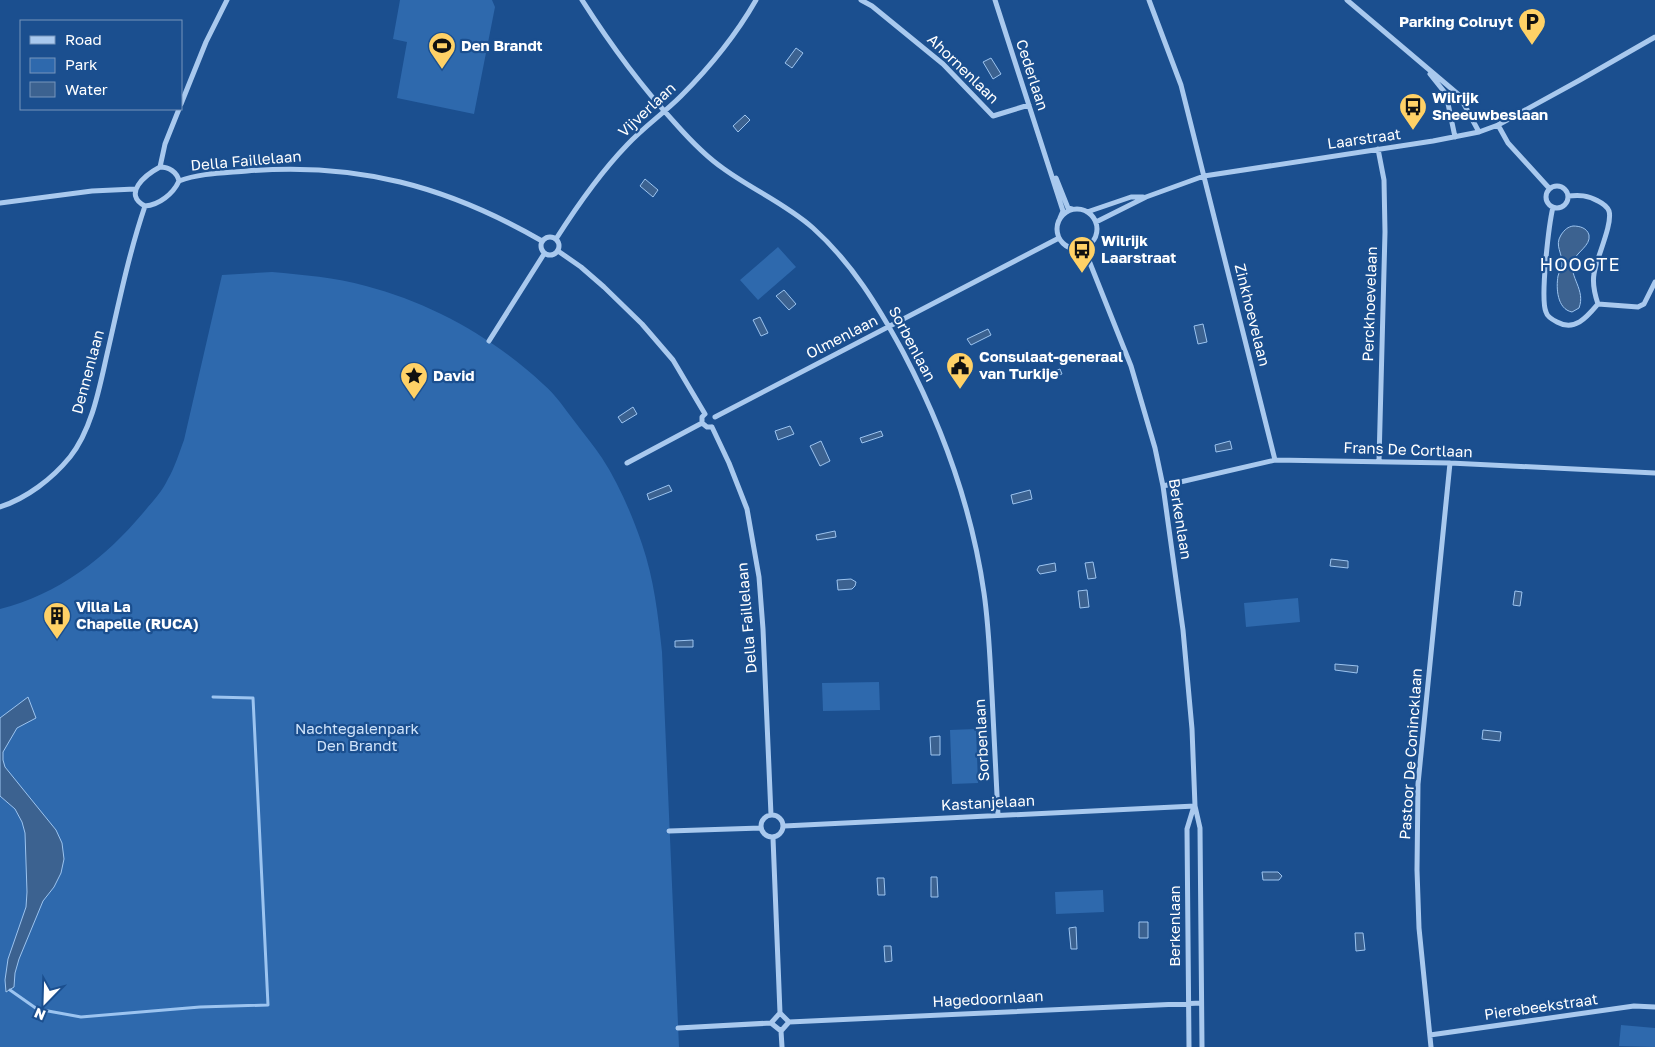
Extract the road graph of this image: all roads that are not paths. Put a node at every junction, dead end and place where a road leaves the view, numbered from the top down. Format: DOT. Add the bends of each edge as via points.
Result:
graph roads {
  1 [pos="227,0"];
  2 [pos="582,0"];
  3 [pos="756,0"];
  4 [pos="861,0"];
  5 [pos="995,0"];
  6 [pos="1149,0"];
  7 [pos="1347,0"];
  8 [pos="1655,37"];
  9 [pos="1423,65"];
  10 [pos="182,102"];
  11 [pos="1029,105"];
  12 [pos="179,110"];
  13 [pos="664,111"];
  14 [pos="1498,125"];
  15 [pos="1479,132"];
  16 [pos="1455,137"];
  17 [pos="1378,149"];
  18 [pos="1046,157"];
  19 [pos="160,167"];
  20 [pos="1204,176"];
  21 [pos="179,181"];
  22 [pos="1549,188"];
  23 [pos="135,189"];
  24 [pos="1568,196"];
  25 [pos="1146,197"];
  26 [pos="0,203"];
  27 [pos="145,206"];
  28 [pos="1552,208"];
  29 [pos="1073,210"];
  30 [pos="1087,212"];
  31 [pos="1060,218"];
  32 [pos="1096,222"];
  33 [pos="1059,238"];
  34 [pos="556,239"];
  35 [pos="542,241"];
  36 [pos="1084,248"];
  37 [pos="558,251"];
  38 [pos="544,254"];
  39 [pos="1655,282"];
  40 [pos="1598,304"];
  41 [pos="889,327"];
  42 [pos="488,341"];
  43 [pos="705,414"];
  44 [pos="715,417"];
  45 [pos="702,423"];
  46 [pos="712,427"];
  47 [pos="1275,460"];
  48 [pos="1379,461"];
  49 [pos="627,463"];
  50 [pos="1450,463"];
  51 [pos="1655,473"];
  52 [pos="1164,486"];
  53 [pos="0,508"];
  54 [pos="1195,806"];
  55 [pos="771,815"];
  56 [pos="998,815"];
  57 [pos="784,826"];
  58 [pos="761,828"];
  59 [pos="669,831"];
  60 [pos="773,838"];
  61 [pos="1188,1003"];
  62 [pos="1201,1003"];
  63 [pos="1655,1007"];
  64 [pos="780,1013"];
  65 [pos="789,1022"];
  66 [pos="771,1023"];
  67 [pos="678,1028"];
  68 [pos="781,1031"];
  69 [pos="1430,1035"];
  70 [pos="782,1047"];
  71 [pos="1189,1047"];
  72 [pos="1202,1047"];
  73 [pos="1431,1047"];
  1 -- 10 [label="street"];
  2 -- 13 [label="street, Sorbenlaan" via="623,60"];
  3 -- 13 [label="street, Vijverlaan" via="723,50"];
  4 -- 11 [label="street, Ahornenlaan" via="943,64 993,116"];
  5 -- 11 [label="street, Cederlaan"];
  6 -- 20 [label="street, Zinkhoevelaan" via="1181,85"];
  7 -- 9 [label="street"];
  8 -- 14 [label="street, Laarstraat"];
  9 -- 15 [label="street" via="1459,95"];
  9 -- 16 [label="street" via="1446,94"];
  11 -- 18 [label="street, Cederlaan"];
  12 -- 19 [label="street"];
  13 -- 34 [label="street, Vijverlaan" via="612,161"];
  13 -- 41 [label="street, Sorbenlaan" via="698,148 723,169 783,205 812,227 841,255"];
  14 -- 15 [label="street, Laarstraat"];
  14 -- 22 [label="street" via="1508,143"];
  15 -- 16 [label="street, Laarstraat"];
  16 -- 17 [label="street, Laarstraat"];
  17 -- 20 [label="street, Laarstraat"];
  17 -- 48 [label="street, Perckhoevelaan" via="1384,180 1385,232"];
  18 -- 29 [label="street, Cederlaan" via="1068,208"];
  18 -- 31 [label="street, Cederlaan" via="1063,211"];
  19 -- 21 [label="street" via="173,171"];
  19 -- 23 [label="street"];
  20 -- 25 [label="street, Laarstraat"];
  20 -- 47 [label="street, Zinkhoevelaan"];
  21 -- 27 [label="street" via="157,203"];
  21 -- 35 [label="street, Della Faillelaan" via="208,174 270,169 314,169 378,176 448,195 487,211"];
  22 -- 24 [label="street" via="1561,186"];
  22 -- 28 [label="street" via="1546,198"];
  23 -- 26 [label="street"];
  23 -- 27 [label="street" via="136,199"];
  24 -- 28 [label="street" via="1564,206"];
  24 -- 40 [label="street" via="1593,198 1606,206 1609,212 1594,276"];
  25 -- 30 [label="street, Laarstraat" via="1131,197"];
  25 -- 32 [label="street, Laarstraat"];
  27 -- 53 [label="street, Dennenlaan" via="96,401 82,436 71,456 32,493"];
  28 -- 40 [label="street" via="1545,280 1546,312 1552,320 1573,326 1584,320"];
  29 -- 30 [label="street"];
  29 -- 31 [label="street"];
  30 -- 32 [label="street"];
  31 -- 33 [label="street" via="1057,226"];
  32 -- 36 [label="street" via="1094,240"];
  33 -- 36 [label="street" via="1067,247"];
  33 -- 41 [label="street, Olmenlaan"];
  34 -- 35 [label="street" via="548,237"];
  34 -- 37 [label="street"];
  35 -- 38 [label="street" via="540,246"];
  36 -- 52 [label="street, Berkenlaan" via="1131,366"];
  37 -- 38 [label="street" via="554,255"];
  37 -- 43 [label="street" via="581,267 642,324 673,360"];
  38 -- 42 [label="street"];
  39 -- 40 [label="street" via="1644,304 1638,307"];
  41 -- 44 [label="street, Olmenlaan"];
  41 -- 56 [label="street, Sorbenlaan" via="922,389 959,482 970,525 989,631"];
  43 -- 44 [label="street"];
  43 -- 45 [label="street"];
  44 -- 46 [label="street"];
  45 -- 46 [label="street"];
  45 -- 49 [label="street"];
  46 -- 55 [label="street, Della Faillelaan" via="747,509 759,577"];
  47 -- 48 [label="street, Frans De Cortlaan"];
  47 -- 52 [label="street, Frans De Cortlaan"];
  48 -- 50 [label="street, Frans De Cortlaan"];
  50 -- 51 [label="street, Frans De Cortlaan"];
  50 -- 69 [label="street, Pastoor De Conincklaan" via="1418,784 1419,928"];
  52 -- 54 [label="street, Berkenlaan" via="1183,630"];
  54 -- 56 [label="street, Kastanjelaan"];
  54 -- 61 [label="street, Berkenlaan" via="1187,829"];
  54 -- 62 [label="street, Berkenlaan" via="1200,828"];
  55 -- 57 [label="street" via="780,818"];
  55 -- 58 [label="street" via="763,819"];
  56 -- 57 [label="street, Kastanjelaan"];
  57 -- 60 [label="street"];
  58 -- 59 [label="street"];
  58 -- 60 [label="street" via="764,834"];
  60 -- 64 [label="street"];
  61 -- 62 [label="street, Hagedoornlaan"];
  61 -- 65 [label="street, Hagedoornlaan"];
  61 -- 71 [label="street, Berkenlaan"];
  62 -- 72 [label="street, Berkenlaan"];
  63 -- 69 [label="street, Pierebeekstraat" via="1634,1006"];
  64 -- 65 [label="street"];
  64 -- 66 [label="street"];
  65 -- 68 [label="street"];
  66 -- 67 [label="street"];
  66 -- 68 [label="street"];
  68 -- 70 [label="street"];
  69 -- 73 [label="street, Pastoor De Conincklaan"];
}
